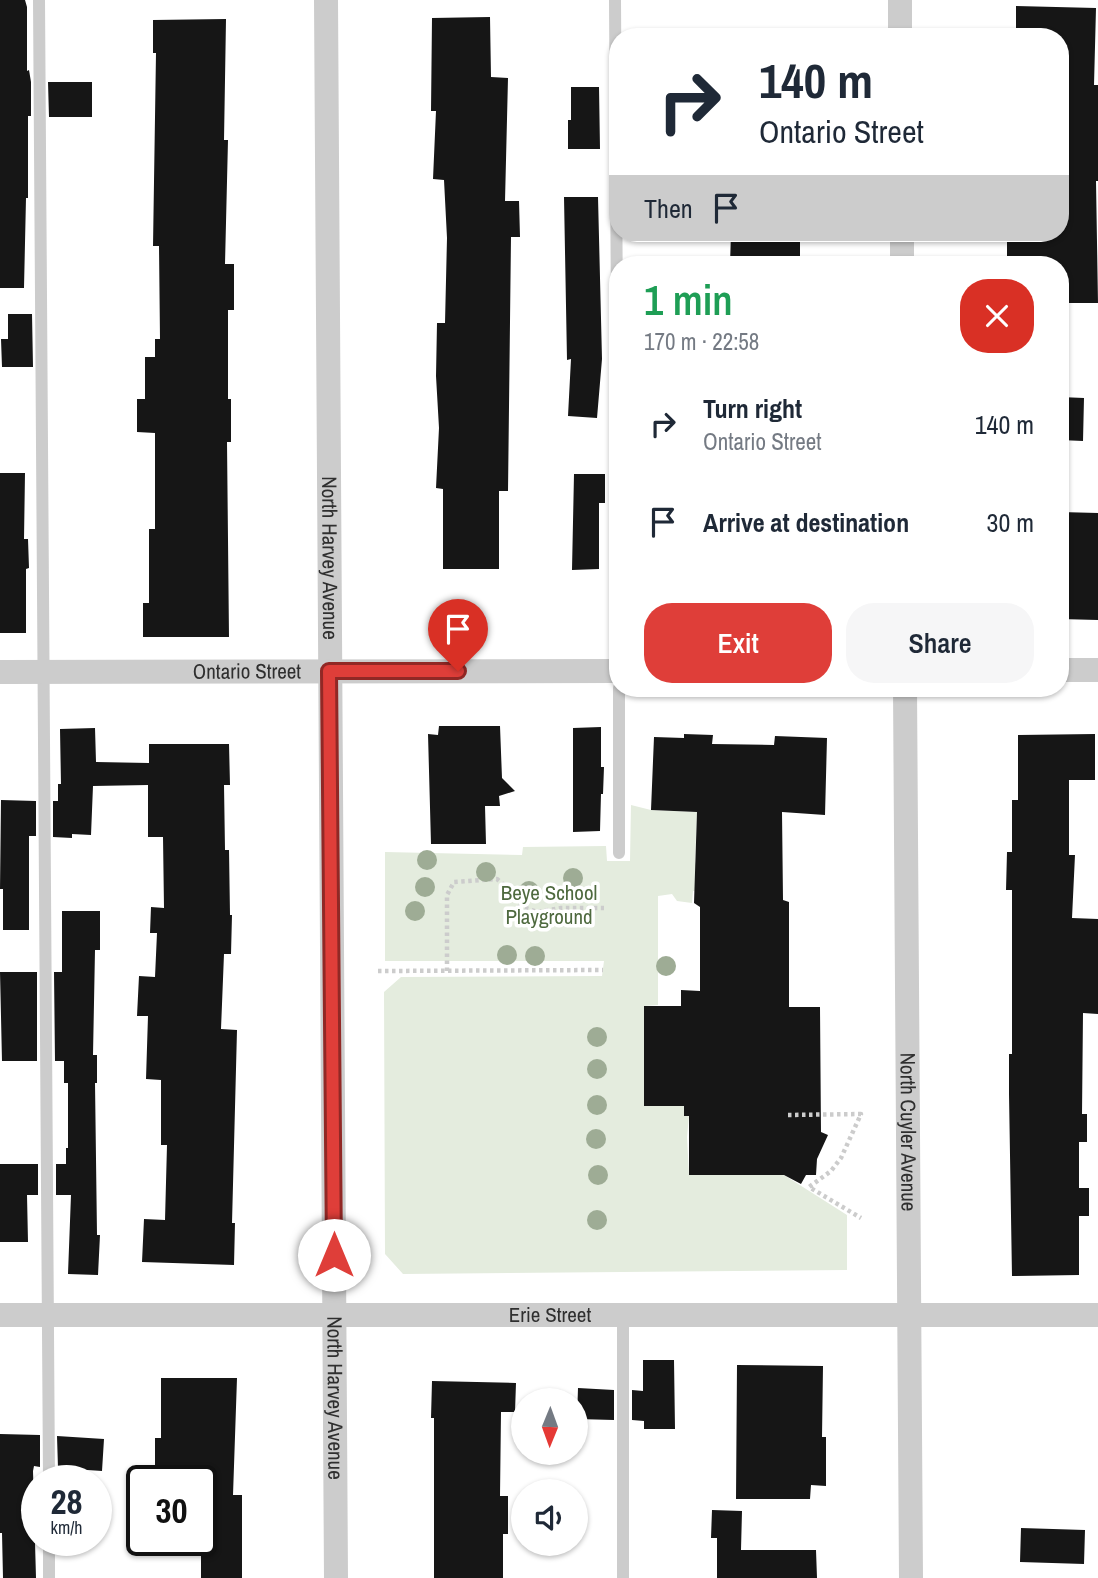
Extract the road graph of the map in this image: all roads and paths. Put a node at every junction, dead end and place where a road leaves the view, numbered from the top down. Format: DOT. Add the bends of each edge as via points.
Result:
graph roads {
  1 [pos="39,0"];
  2 [pos="326,0"];
  3 [pos="615,0"];
  4 [pos="900,0"];
  5 [pos="615,28"];
  6 [pos="901,28"];
  7 [pos="1069,670"];
  8 [pos="1098,670"];
  9 [pos="329,671"];
  10 [pos="609,671"];
  11 [pos="0,672"];
  12 [pos="45,672"];
  13 [pos="619,697"];
  14 [pos="905,697"];
  15 [pos="619,853"];
  16 [pos="604,908"];
  17 [pos="603,970"];
  18 [pos="378,971"];
  19 [pos="447,971"];
  20 [pos="789,1115"];
  21 [pos="861,1218"];
  22 [pos="0,1315"];
  23 [pos="48,1315"];
  24 [pos="334,1315"];
  25 [pos="623,1315"];
  26 [pos="909,1315"];
  27 [pos="1098,1315"];
  28 [pos="49,1465"];
  29 [pos="49,1556"];
  30 [pos="49,1578"];
  31 [pos="335,1578"];
  32 [pos="623,1578"];
  33 [pos="911,1578"];
  1 -- 12 [label="lane"];
  2 -- 9 [label="street, North Harvey Avenue"];
  3 -- 5 [label="lane"];
  4 -- 6 [label="street"];
  7 -- 8 [label="street"];
  9 -- 10 [label="street, Ontario Street"];
  9 -- 12 [label="street, Ontario Street"];
  9 -- 24 [label="street, North Harvey Avenue"];
  11 -- 12 [label="street, Ontario Street"];
  12 -- 23 [label="lane"];
  13 -- 15 [label="lane"];
  14 -- 26 [label="street, North Cuyler Avenue"];
  16 -- 19 [label="path" via="537,912 520,906 497,879 454,881 447,895"];
  17 -- 19 [label="path"];
  18 -- 19 [label="path"];
  20 -- 21 [label="path" via="861,1114 841,1158 809,1187"];
  22 -- 23 [label="street, Erie Street"];
  23 -- 24 [label="street, Erie Street"];
  23 -- 28 [label="lane"];
  24 -- 25 [label="street, Erie Street"];
  24 -- 31 [label="street, North Harvey Avenue"];
  25 -- 26 [label="street, Erie Street"];
  25 -- 32 [label="lane"];
  26 -- 27 [label="street, Erie Street"];
  26 -- 33 [label="street, North Cuyler Avenue"];
  29 -- 30 [label="lane"];
}
